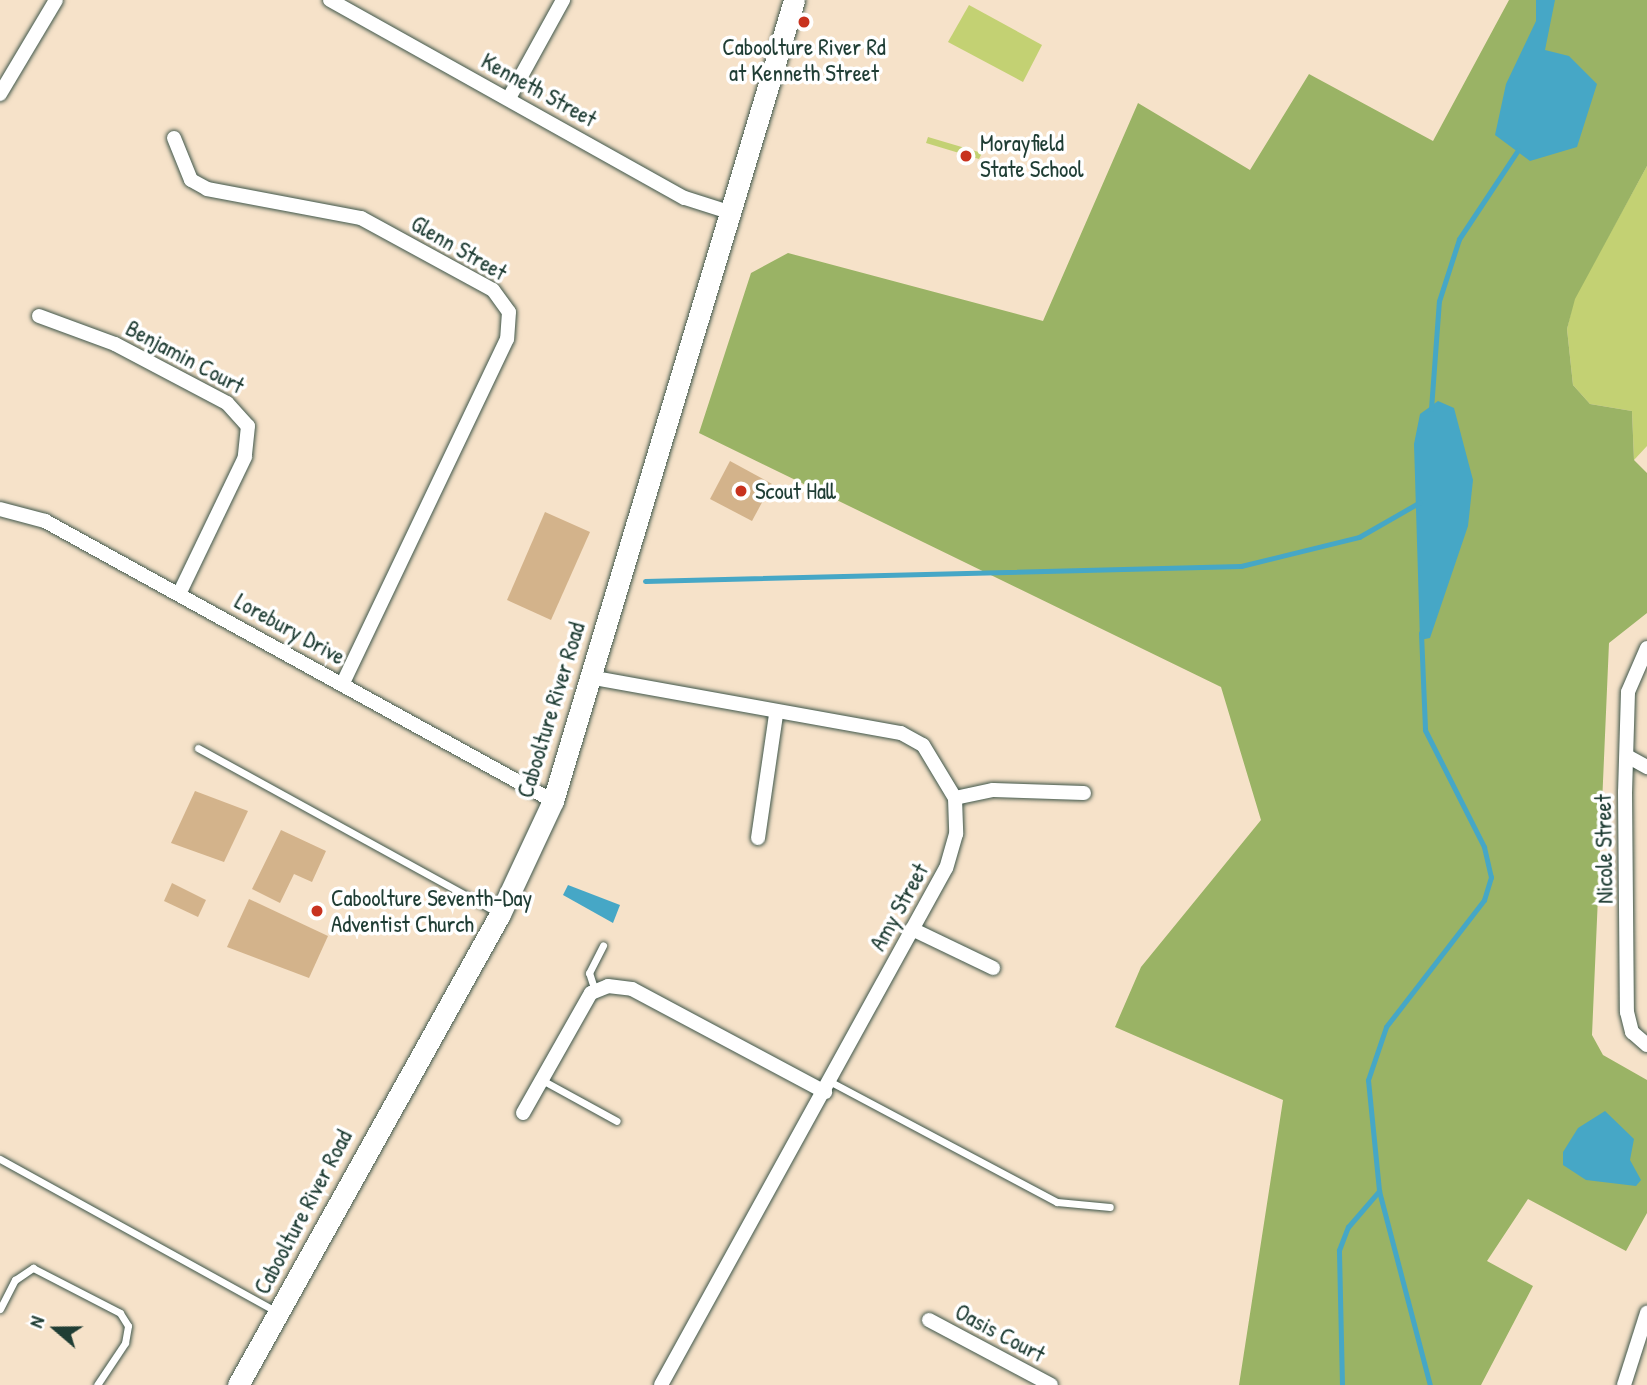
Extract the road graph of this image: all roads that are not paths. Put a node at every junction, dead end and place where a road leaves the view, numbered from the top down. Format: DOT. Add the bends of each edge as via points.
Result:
graph roads {
  1 [pos="56,0"];
  2 [pos="330,0"];
  3 [pos="563,0"];
  4 [pos="794,0"];
  5 [pos="0,94"];
  6 [pos="509,98"];
  7 [pos="174,138"];
  8 [pos="729,212"];
  9 [pos="38,316"];
  10 [pos="0,509"];
  11 [pos="179,594"];
  12 [pos="1647,648"];
  13 [pos="589,677"];
  14 [pos="342,685"];
  15 [pos="776,715"];
  16 [pos="198,748"];
  17 [pos="1627,756"];
  18 [pos="1647,767"];
  19 [pos="1084,793"];
  20 [pos="955,799"];
  21 [pos="553,801"];
  22 [pos="758,838"];
  23 [pos="500,914"];
  24 [pos="912,929"];
  25 [pos="603,945"];
  26 [pos="993,968"];
  27 [pos="595,992"];
  28 [pos="1647,1045"];
  29 [pos="542,1080"];
  30 [pos="828,1087"];
  31 [pos="523,1113"];
  32 [pos="617,1121"];
  33 [pos="0,1158"];
  34 [pos="1110,1207"];
  35 [pos="0,1309"];
  36 [pos="1647,1312"];
  37 [pos="278,1314"];
  38 [pos="929,1320"];
  39 [pos="97,1385"];
  40 [pos="238,1385"];
  41 [pos="661,1385"];
  42 [pos="1051,1385"];
  43 [pos="1624,1385"];
  1 -- 5 [label="street"];
  2 -- 6 [label="street, Kenneth Street"];
  3 -- 6 [label="street"];
  4 -- 8 [label="main road, Caboolture River Road"];
  6 -- 8 [label="street, Kenneth Street" via="685,198"];
  7 -- 14 [label="street, Glenn Street" via="191,180 207,189 361,218 493,290 509,312 507,340"];
  8 -- 13 [label="main road, Caboolture River Road"];
  9 -- 11 [label="street, Benjamin Court" via="115,344 216,397 248,426 245,457"];
  10 -- 11 [label="street, Lorebury Drive" via="45,521"];
  11 -- 14 [label="street, Lorebury Drive"];
  12 -- 17 [label="street, Nicole Street" via="1628,692"];
  13 -- 15 [label="street"];
  13 -- 21 [label="main road, Caboolture River Road"];
  14 -- 21 [label="street, Lorebury Drive"];
  15 -- 20 [label="street" via="901,733 923,745"];
  15 -- 22 [label="street"];
  16 -- 23 [label="lane"];
  17 -- 18 [label="street"];
  17 -- 28 [label="street, Nicole Street" via="1627,1012 1632,1032"];
  19 -- 20 [label="street" via="993,790"];
  20 -- 24 [label="street, Amy Street" via="953,851"];
  21 -- 23 [label="main road, Caboolture River Road"];
  23 -- 37 [label="main road, Caboolture River Road"];
  24 -- 26 [label="street"];
  24 -- 30 [label="street, Amy Street"];
  25 -- 27 [label="lane" via="589,973"];
  27 -- 29 [label="street"];
  27 -- 30 [label="street" via="632,989"];
  29 -- 31 [label="street"];
  29 -- 32 [label="lane"];
  30 -- 34 [label="lane" via="1057,1202"];
  30 -- 41 [label="street, Amy Street"];
  33 -- 37 [label="lane"];
  35 -- 39 [label="lane" via="15,1280 33,1268 120,1313 128,1326 125,1343"];
  36 -- 43 [label="street"];
  37 -- 40 [label="main road, Caboolture River Road"];
  38 -- 42 [label="street, Oasis Court"];
}
